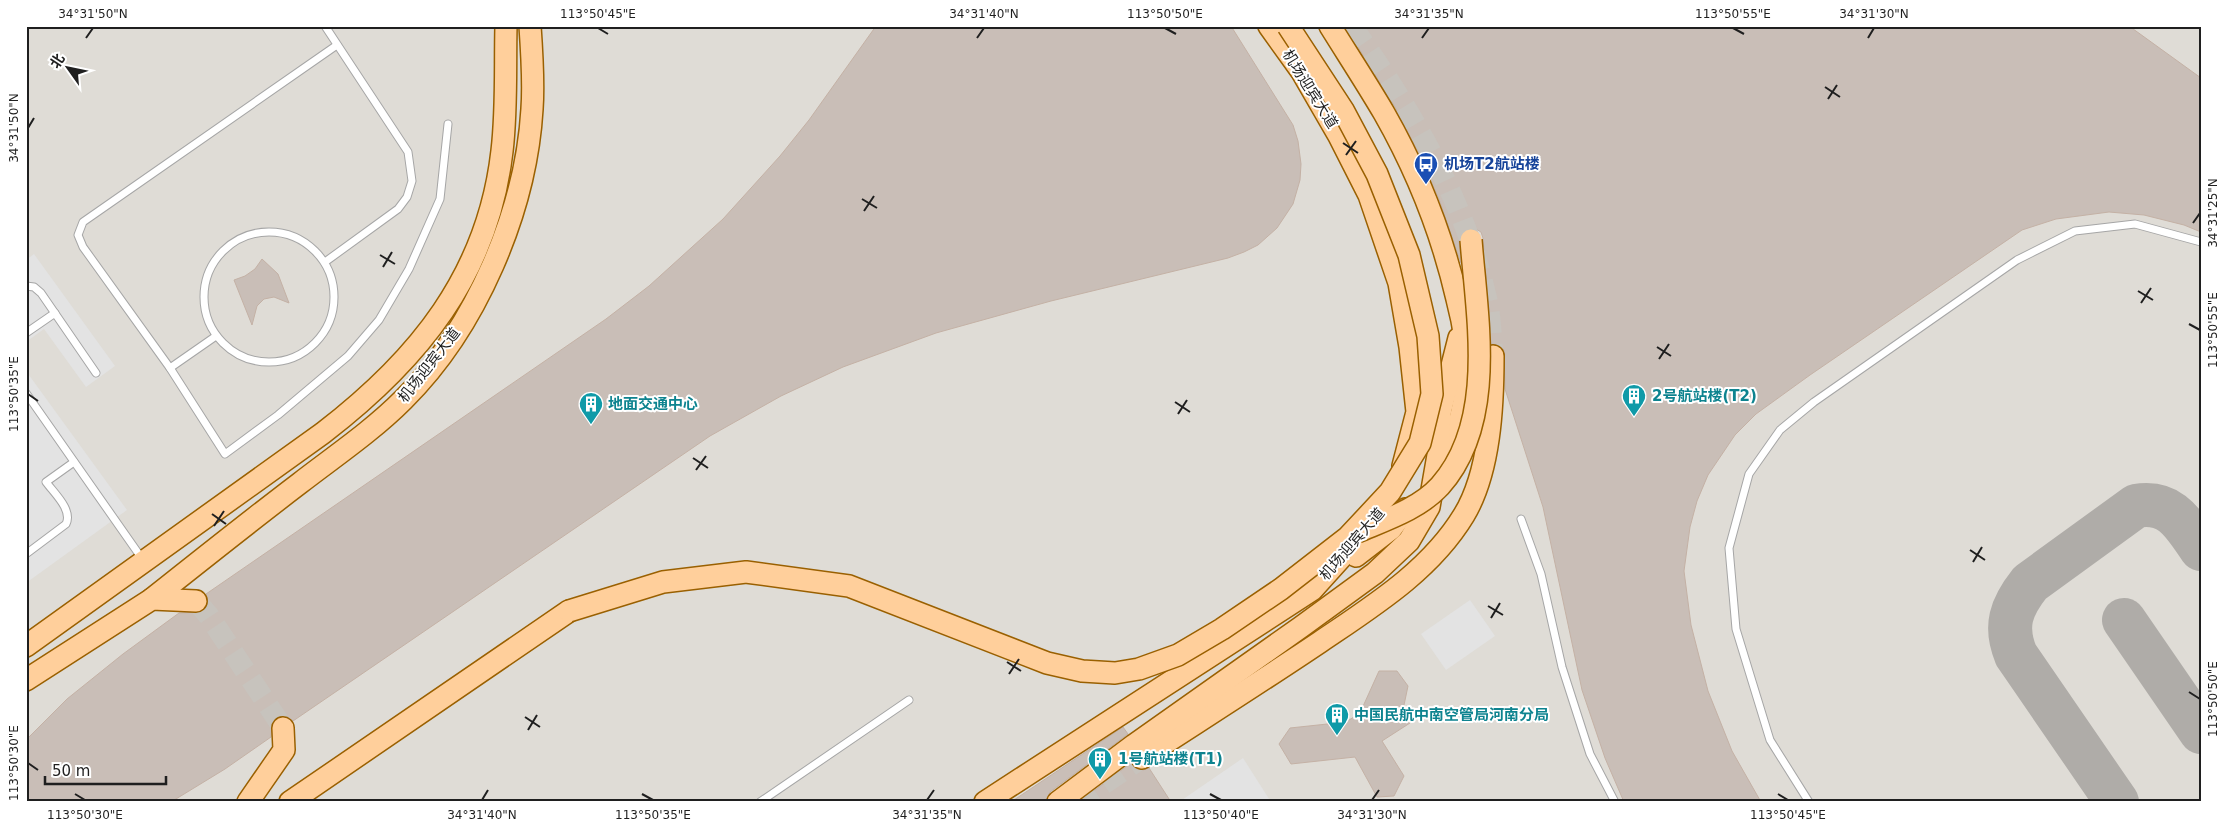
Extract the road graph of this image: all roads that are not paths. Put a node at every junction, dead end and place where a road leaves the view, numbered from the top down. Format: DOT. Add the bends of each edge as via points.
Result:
graph roads {
  1 [pos="325,26"];
  2 [pos="506,26"];
  3 [pos="530,26"];
  4 [pos="1269,26"];
  5 [pos="1288,26"];
  6 [pos="1330,26"];
  7 [pos="337,45"];
  8 [pos="448,124"];
  9 [pos="1471,240"];
  10 [pos="2201,242"];
  11 [pos="325,262"];
  12 [pos="26,286"];
  13 [pos="55,313"];
  14 [pos="1463,325"];
  15 [pos="26,333"];
  16 [pos="216,336"];
  17 [pos="1410,348"];
  18 [pos="1493,356"];
  19 [pos="170,368"];
  20 [pos="96,372"];
  21 [pos="26,393"];
  22 [pos="1440,413"];
  23 [pos="1438,455"];
  24 [pos="74,462"];
  25 [pos="1429,507"];
  26 [pos="1521,519"];
  27 [pos="1348,537"];
  28 [pos="26,554"];
  29 [pos="145,562"];
  30 [pos="1312,590"];
  31 [pos="152,599"];
  32 [pos="196,601"];
  33 [pos="26,646"];
  34 [pos="26,680"];
  35 [pos="909,700"];
  36 [pos="283,728"];
  37 [pos="1142,758"];
  38 [pos="248,802"];
  39 [pos="290,802"];
  40 [pos="760,802"];
  41 [pos="985,802"];
  42 [pos="1058,802"];
  43 [pos="1615,802"];
  44 [pos="1809,802"];
  1 -- 7 [label="lane"];
  2 -- 29 [label="main road" via="502,151 491,210 468,270 439,318 398,369 358,407"];
  3 -- 31 [label="main road, 机场迎宾大道" via="532,109 521,185 497,257 452,340 404,400"];
  4 -- 17 [label="main road, 机场迎宾大道" via="1302,72 1369,195 1400,283"];
  5 -- 27 [label="main road, bridge" via="1343,110 1377,174 1410,254 1428,336 1432,394 1420,443 1390,492"];
  6 -- 14 [label="main road" via="1384,114 1416,176 1439,232"];
  7 -- 11 [label="lane" via="408,152 412,182 398,209"];
  7 -- 19 [label="lane" via="82,222 78,235 83,247"];
  8 -- 19 [label="lane" via="440,199 409,269 379,320 348,356 278,415 225,454"];
  9 -- 27 [label="main road, bridge" via="1480,359 1477,398 1464,452 1440,487 1412,507"];
  10 -- 44 [label="lane" via="2135,224 2075,230 2017,260 1814,402 1780,430 1754,466 1729,548 1736,629 1770,740"];
  11 -- 16 [label="lane" via="333,281 335,301 331,320 321,338 306,351 288,360 268,363 248,360"];
  11 -- 16 [label="lane" via="312,246 293,235 273,231 252,234 232,242 217,257 207,276 203,297 207,318"];
  12 -- 13 [label="lane" via="37,290"];
  13 -- 15 [label="lane"];
  13 -- 20 [label="lane"];
  14 -- 22 [label="main road"];
  14 -- 25 [label="main road" via="1467,381 1451,454"];
  16 -- 19 [label="lane"];
  17 -- 22 [label="main road"];
  17 -- 30 [label="main road, 机场迎宾大道" via="1417,412 1403,467 1382,512"];
  18 -- 37 [label="main road" via="1490,418 1478,486 1465,515 1437,553 1393,592"];
  21 -- 24 [label="lane"];
  22 -- 23 [label="main road"];
  23 -- 25 [label="main road"];
  23 -- 30 [label="main road" via="1417,495 1391,528"];
  24 -- 28 [label="lane" via="46,482 67,512 66,524"];
  24 -- 29 [label="lane"];
  25 -- 42 [label="main road" via="1409,541 1375,573"];
  26 -- 43 [label="lane" via="1541,574 1562,667 1590,754"];
  27 -- 39 [label="main road, bridge" via="1281,589 1178,656 1115,673 1082,671 1047,663 849,586 746,572 663,582 569,611"];
  29 -- 33 [label="main road"];
  30 -- 41 [label="main road, 机场迎宾大道"];
  31 -- 32 [label="main road"];
  31 -- 34 [label="main road, 机场迎宾大道"];
  35 -- 40 [label="lane"];
  36 -- 38 [label="main road" via="284,750"];
}
